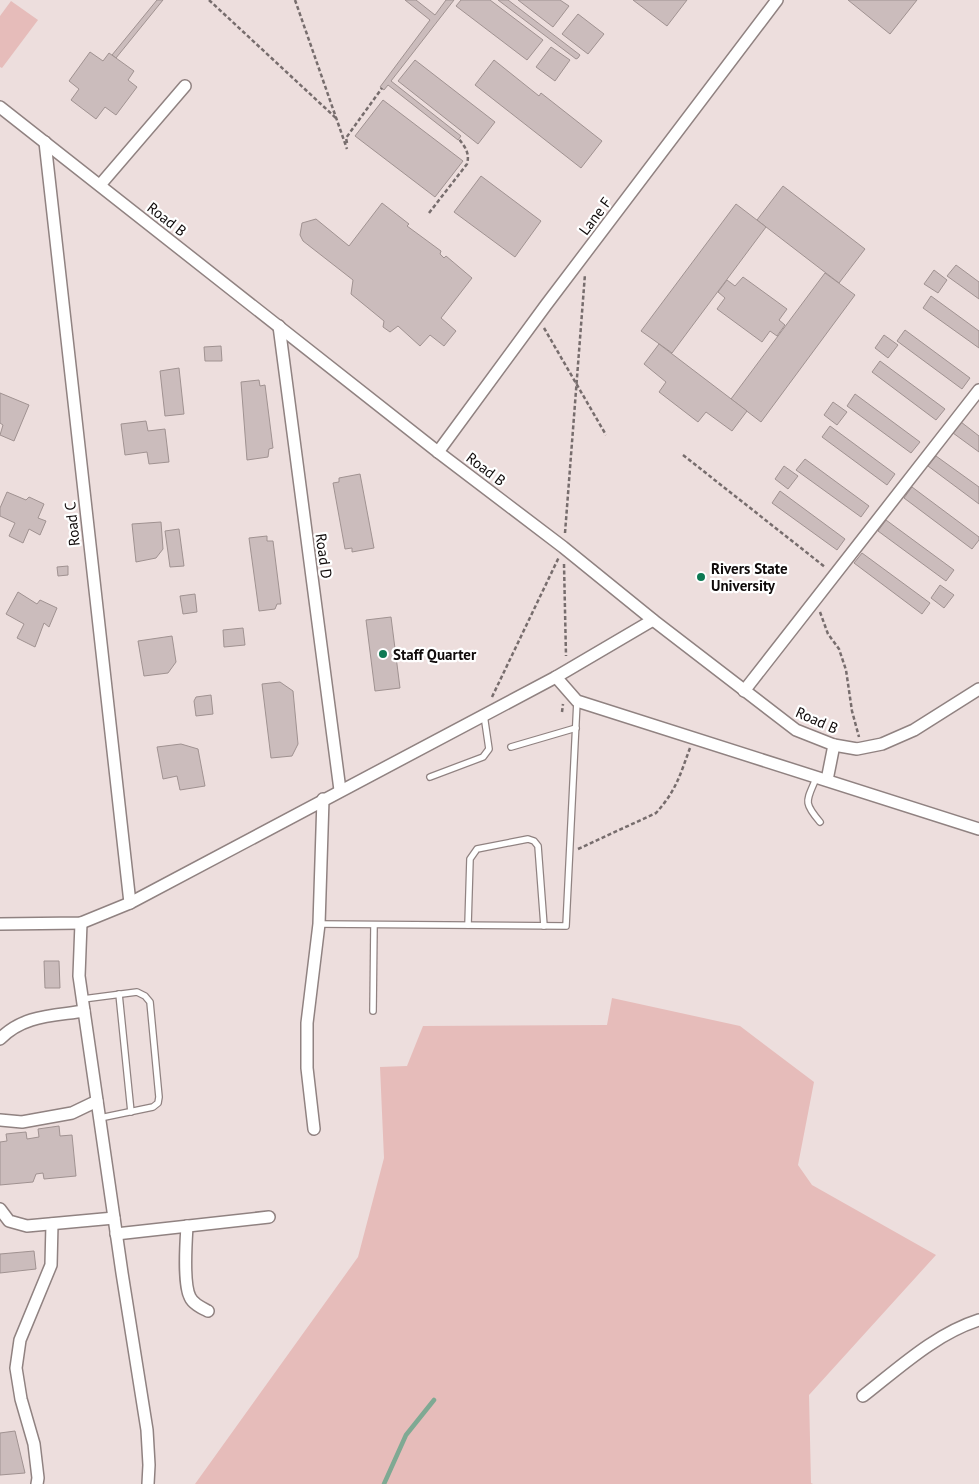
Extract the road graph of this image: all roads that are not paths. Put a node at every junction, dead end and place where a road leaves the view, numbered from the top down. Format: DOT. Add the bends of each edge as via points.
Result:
graph roads {
  1 [pos="777,0"];
  2 [pos="185,86"];
  3 [pos="0,107"];
  4 [pos="44,142"];
  5 [pos="100,185"];
  6 [pos="279,326"];
  7 [pos="979,390"];
  8 [pos="438,452"];
  9 [pos="653,620"];
  10 [pos="556,677"];
  11 [pos="979,689"];
  12 [pos="744,691"];
  13 [pos="577,701"];
  14 [pos="484,715"];
  15 [pos="576,728"];
  16 [pos="834,745"];
  17 [pos="511,747"];
  18 [pos="430,777"];
  19 [pos="822,778"];
  20 [pos="340,790"];
  21 [pos="323,799"];
  22 [pos="820,822"];
  23 [pos="979,829"];
  24 [pos="130,903"];
  25 [pos="81,923"];
  26 [pos="0,924"];
  27 [pos="319,924"];
  28 [pos="374,925"];
  29 [pos="468,925"];
  30 [pos="544,926"];
  31 [pos="119,994"];
  32 [pos="82,999"];
  33 [pos="84,1011"];
  34 [pos="373,1011"];
  35 [pos="0,1040"];
  36 [pos="97,1101"];
  37 [pos="131,1112"];
  38 [pos="100,1118"];
  39 [pos="0,1120"];
  40 [pos="314,1129"];
  41 [pos="0,1209"];
  42 [pos="269,1217"];
  43 [pos="114,1218"];
  44 [pos="52,1224"];
  45 [pos="186,1226"];
  46 [pos="116,1234"];
  47 [pos="208,1312"];
  48 [pos="979,1320"];
  49 [pos="863,1396"];
  50 [pos="37,1484"];
  51 [pos="148,1484"];
  1 -- 8 [label="street, Lane F"];
  2 -- 5 [label="street"];
  3 -- 4 [label="street, Road B"];
  4 -- 5 [label="street, Road B"];
  4 -- 24 [label="street, Road C"];
  5 -- 6 [label="street, Road B"];
  6 -- 8 [label="street, Road B"];
  6 -- 20 [label="street, Road D"];
  7 -- 12 [label="street"];
  8 -- 9 [label="street, Road B"];
  9 -- 10 [label="street"];
  9 -- 12 [label="street, Road B"];
  10 -- 13 [label="street"];
  10 -- 14 [label="street"];
  11 -- 16 [label="street, Road B" via="914,730 882,744 858,749"];
  12 -- 16 [label="street, Road B" via="796,730"];
  13 -- 15 [label="lane"];
  13 -- 19 [label="street"];
  14 -- 18 [label="lane" via="487,754"];
  14 -- 20 [label="street"];
  15 -- 17 [label="lane"];
  15 -- 30 [label="lane" via="566,926"];
  16 -- 19 [label="street"];
  19 -- 22 [label="lane" via="808,799 808,808"];
  19 -- 23 [label="street"];
  20 -- 21 [label="street"];
  21 -- 24 [label="street"];
  21 -- 27 [label="street"];
  24 -- 25 [label="street"];
  25 -- 26 [label="street"];
  25 -- 32 [label="street" via="79,976"];
  27 -- 28 [label="lane"];
  27 -- 40 [label="street" via="306,1023"];
  28 -- 29 [label="lane"];
  28 -- 34 [label="lane"];
  29 -- 30 [label="lane"];
  29 -- 30 [label="lane" via="470,859 477,849 528,840 538,846"];
  31 -- 32 [label="lane"];
  31 -- 37 [label="lane"];
  31 -- 37 [label="lane" via="137,992 150,1002 158,1103"];
  32 -- 33 [label="street"];
  33 -- 35 [label="street" via="26,1020"];
  33 -- 36 [label="street"];
  36 -- 38 [label="street"];
  36 -- 39 [label="street" via="72,1113 22,1122"];
  37 -- 38 [label="lane"];
  38 -- 43 [label="street"];
  41 -- 44 [label="street" via="9,1221 27,1226"];
  42 -- 45 [label="street"];
  43 -- 44 [label="street"];
  43 -- 46 [label="street"];
  44 -- 50 [label="street" via="51,1265 20,1340 16,1368 34,1444"];
  45 -- 46 [label="street"];
  45 -- 47 [label="street" via="186,1277 190,1297"];
  46 -- 51 [label="street" via="147,1430"];
  48 -- 49 [label="street" via="963,1325 926,1347"];
}
